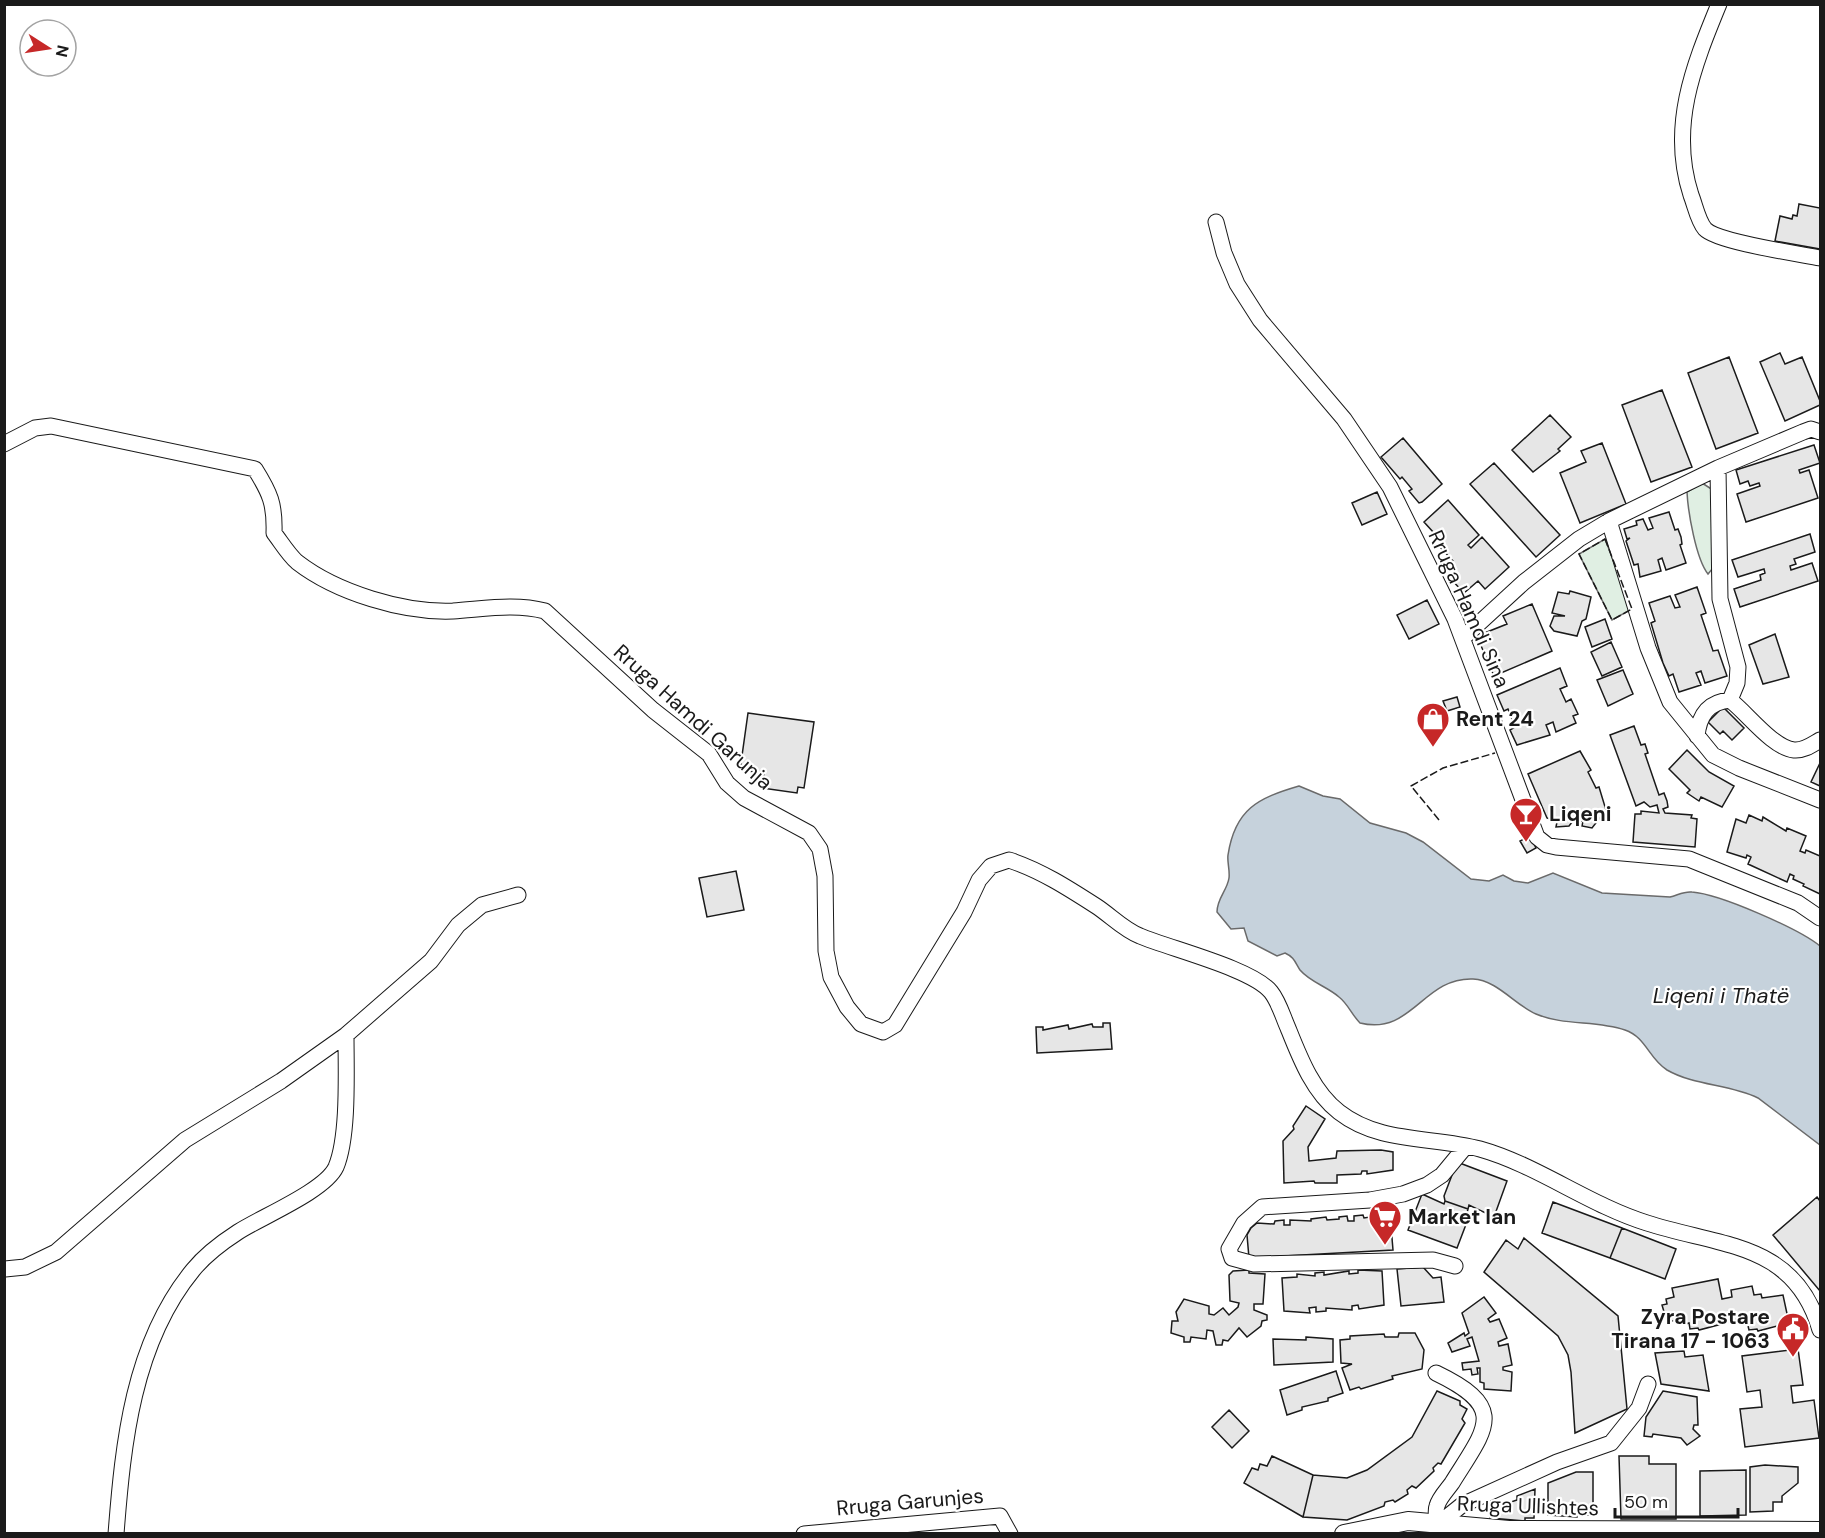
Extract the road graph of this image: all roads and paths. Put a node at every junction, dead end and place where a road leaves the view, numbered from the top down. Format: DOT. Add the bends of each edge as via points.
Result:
graph roads {
  1 [pos="1719,4"];
  2 [pos="1216,222"];
  3 [pos="1821,258"];
  4 [pos="1821,432"];
  5 [pos="4,444"];
  6 [pos="1718,468"];
  7 [pos="1609,521"];
  8 [pos="1463,638"];
  9 [pos="1730,700"];
  10 [pos="1696,736"];
  11 [pos="1821,740"];
  12 [pos="1821,800"];
  13 [pos="518,895"];
  14 [pos="1821,918"];
  15 [pos="346,1035"];
  16 [pos="1466,1146"];
  17 [pos="1455,1266"];
  18 [pos="5,1269"];
  19 [pos="1821,1330"];
  20 [pos="1436,1373"];
  21 [pos="1648,1384"];
  22 [pos="1437,1525"];
  23 [pos="1821,1531"];
  24 [pos="116,1533"];
  25 [pos="804,1533"];
  26 [pos="1010,1533"];
  27 [pos="1344,1533"];
  1 -- 3 [label="street" via="1704,40 1681,124 1688,185 1696,210 1706,230 1722,237"];
  2 -- 8 [label="street, Rruga Hamdi Sina" via="1237,284 1260,320 1344,419 1390,487"];
  4 -- 6 [label="street" via="1811,429"];
  5 -- 16 [label="street, Rruga Hamdi Garunja" via="36,428 51,426 255,469 275,508 274,533 296,561 321,577 396,607 452,611 527,606 560,622 653,710 709,754 727,783 744,798 809,833 820,849 825,876 826,951 831,976 847,1007 861,1024 872,1030 883,1032 895,1025 953,931 979,880 991,866 1009,860 1054,880 1137,935 1250,976 1271,992 1319,1092 1338,1112 1386,1135"];
  6 -- 7 [label="street"];
  6 -- 9 [label="street" via="1720,599 1738,667"];
  7 -- 8 [label="street" via="1565,548"];
  7 -- 10 [label="street" via="1652,659 1670,702"];
  8 -- 14 [label="street, Rruga Hamdi Sina" via="1532,825 1542,841 1556,847 1689,859 1798,903"];
  9 -- 10 [label="street" via="1709,707 1698,722"];
  9 -- 11 [label="street" via="1782,747 1795,750"];
  10 -- 12 [label="street" via="1713,755"];
  13 -- 15 [label="street" via="482,905 458,925 431,961"];
  15 -- 18 [label="street" via="281,1081 185,1140 56,1252 25,1267"];
  15 -- 24 [label="street" via="342,1129 336,1168 298,1198 207,1253 152,1337 127,1437"];
  16 -- 17 [label="street" via="1442,1175 1403,1194 1262,1207 1244,1223 1229,1249 1232,1258 1254,1264 1433,1260"];
  16 -- 19 [label="street, Rruga Hamdi Garunja" via="1536,1173 1617,1212 1734,1246 1772,1262 1795,1278 1808,1295"];
  20 -- 22 [label="street" via="1480,1403 1485,1427 1437,1506"];
  21 -- 22 [label="street" via="1639,1408 1611,1443 1557,1462 1462,1505"];
  22 -- 23 [label="street, Rruga Ullishtes" via="1521,1530"];
  22 -- 27 [label="street, Rruga Ullishtes" via="1408,1521"];
  25 -- 26 [label="street, Rruga Garunjes" via="1000,1516"];
}
